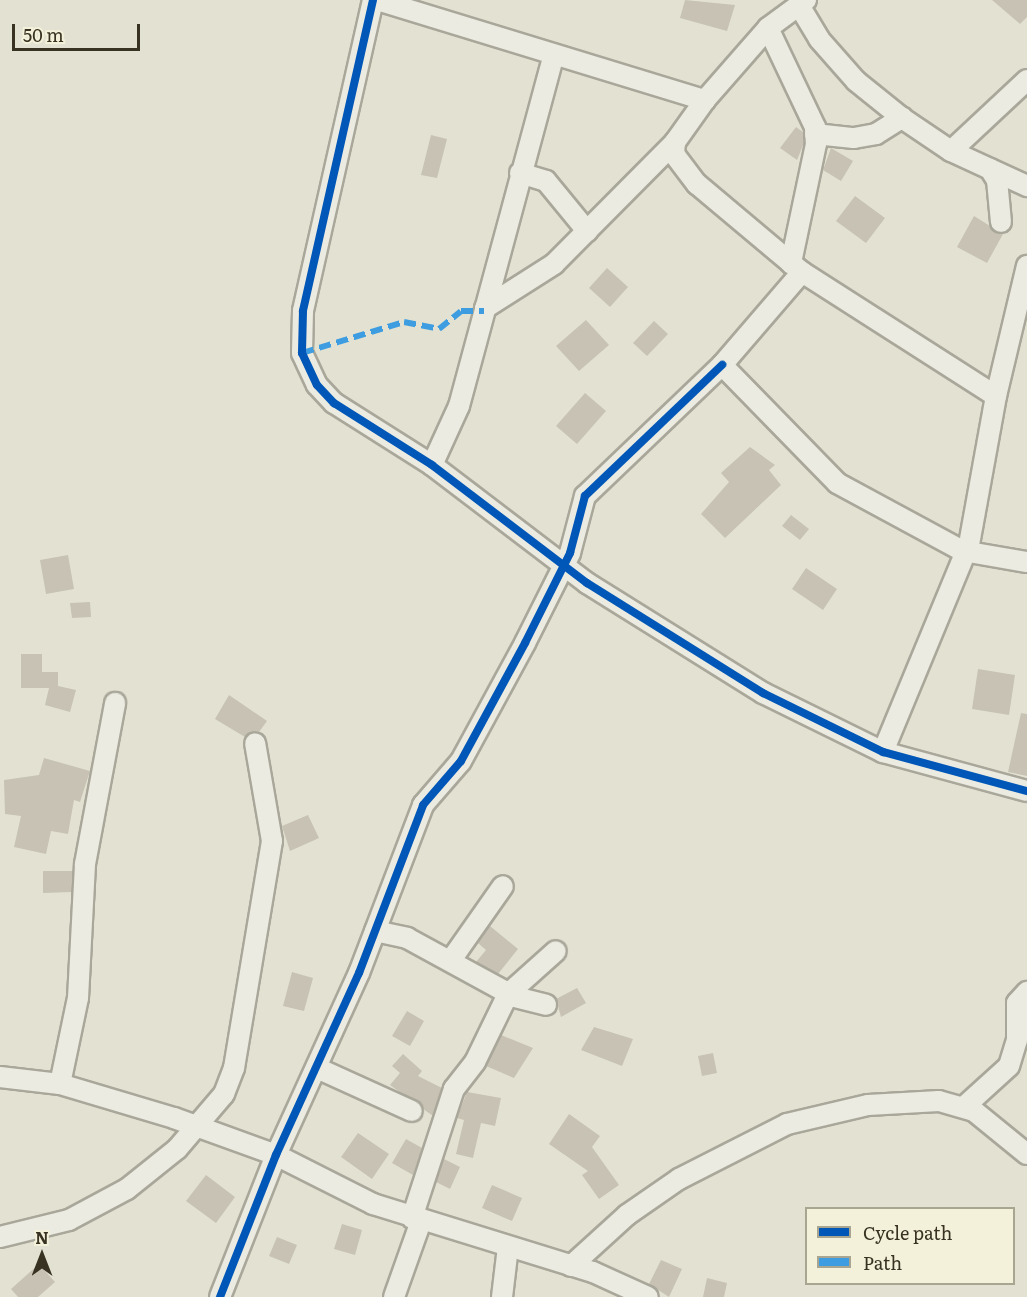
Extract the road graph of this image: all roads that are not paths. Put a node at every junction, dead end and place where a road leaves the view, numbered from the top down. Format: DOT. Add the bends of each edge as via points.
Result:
graph roads {
  1 [pos="375,0"];
  2 [pos="803,3"];
  3 [pos="768,28"];
  4 [pos="554,55"];
  5 [pos="1027,80"];
  6 [pos="705,100"];
  7 [pos="902,118"];
  8 [pos="815,134"];
  9 [pos="675,142"];
  10 [pos="951,151"];
  11 [pos="990,169"];
  12 [pos="520,173"];
  13 [pos="1027,186"];
  14 [pos="1001,222"];
  15 [pos="587,231"];
  16 [pos="1027,266"];
  17 [pos="796,267"];
  18 [pos="485,308"];
  19 [pos="1022,318"];
  20 [pos="722,365"];
  21 [pos="996,396"];
  22 [pos="432,465"];
  23 [pos="963,551"];
  24 [pos="1027,562"];
  25 [pos="561,564"];
  26 [pos="115,704"];
  27 [pos="255,743"];
  28 [pos="883,752"];
  29 [pos="1027,791"];
  30 [pos="503,886"];
  31 [pos="375,931"];
  32 [pos="556,951"];
  33 [pos="451,960"];
  34 [pos="1027,992"];
  35 [pos="508,994"];
  36 [pos="546,1005"];
  37 [pos="317,1068"];
  38 [pos="0,1077"];
  39 [pos="60,1084"];
  40 [pos="965,1106"];
  41 [pos="412,1111"];
  42 [pos="196,1126"];
  43 [pos="1027,1154"];
  44 [pos="276,1155"];
  45 [pos="417,1219"];
  46 [pos="0,1237"];
  47 [pos="508,1247"];
  48 [pos="572,1266"];
  49 [pos="641,1296"];
  50 [pos="220,1297"];
  51 [pos="394,1297"];
  52 [pos="502,1297"];
  1 -- 4 [label="street"];
  1 -- 22 [label="street" via="303,311 302,353 317,385 334,403"];
  2 -- 3 [label="street"];
  2 -- 7 [label="street" via="819,39 856,81"];
  3 -- 6 [label="street"];
  3 -- 8 [label="street"];
  4 -- 6 [label="street"];
  4 -- 12 [label="street"];
  5 -- 10 [label="street"];
  6 -- 9 [label="street"];
  7 -- 8 [label="street" via="876,134 854,138"];
  7 -- 10 [label="street"];
  8 -- 17 [label="street"];
  9 -- 15 [label="street"];
  9 -- 17 [label="street" via="674,154 697,184"];
  10 -- 11 [label="street"];
  11 -- 13 [label="street"];
  11 -- 14 [label="street" via="997,180"];
  12 -- 15 [label="street" via="546,181"];
  12 -- 18 [label="street"];
  15 -- 18 [label="street" via="530,283"];
  16 -- 19 [label="street"];
  17 -- 20 [label="street"];
  17 -- 21 [label="street"];
  18 -- 22 [label="street" via="459,406"];
  19 -- 21 [label="street"];
  20 -- 23 [label="street" via="837,483"];
  20 -- 25 [label="street" via="643,445 592,484 570,553"];
  21 -- 23 [label="street" via="987,465 969,544"];
  22 -- 25 [label="street"];
  23 -- 24 [label="street"];
  23 -- 28 [label="street"];
  25 -- 28 [label="street" via="763,693"];
  25 -- 31 [label="street" via="461,761 423,805"];
  26 -- 39 [label="street" via="85,864 78,998"];
  27 -- 42 [label="street" via="272,841 234,1068 224,1094"];
  28 -- 29 [label="street"];
  30 -- 33 [label="street"];
  31 -- 33 [label="street" via="407,938"];
  31 -- 37 [label="street"];
  32 -- 35 [label="street"];
  33 -- 35 [label="street"];
  34 -- 40 [label="street" via="1017,1003 1017,1040 1010,1066"];
  35 -- 36 [label="street"];
  35 -- 45 [label="street" via="475,1062 454,1089"];
  37 -- 41 [label="street"];
  37 -- 44 [label="street"];
  38 -- 39 [label="street"];
  39 -- 42 [label="street"];
  40 -- 43 [label="street"];
  40 -- 48 [label="street" via="939,1101 868,1105 758,1135 627,1215"];
  42 -- 44 [label="street"];
  42 -- 46 [label="street" via="177,1149 96,1209"];
  44 -- 45 [label="street"];
  44 -- 50 [label="street"];
  45 -- 47 [label="street"];
  45 -- 51 [label="street"];
  47 -- 48 [label="street"];
  47 -- 52 [label="street"];
  48 -- 49 [label="street"];
}
